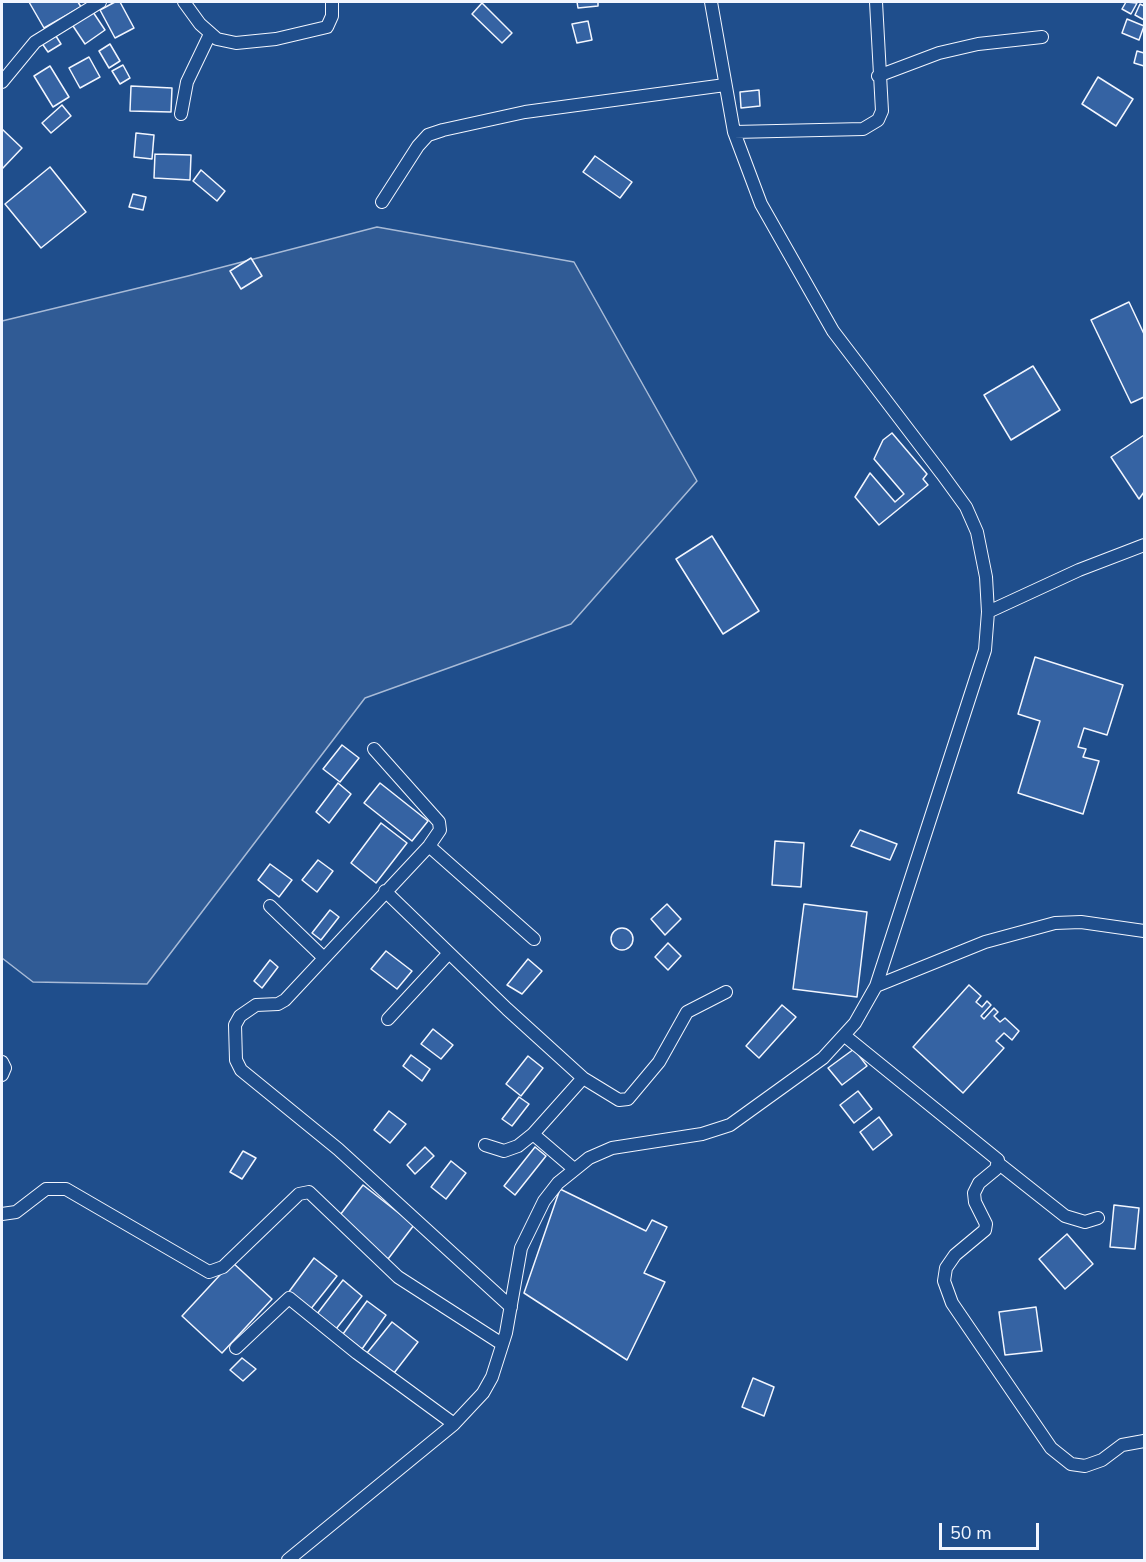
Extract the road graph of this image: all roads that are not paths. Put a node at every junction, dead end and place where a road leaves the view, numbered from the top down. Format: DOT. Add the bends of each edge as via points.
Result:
graph roads {
  1 [pos="100,2"];
  2 [pos="184,2"];
  3 [pos="332,2"];
  4 [pos="711,2"];
  5 [pos="876,2"];
  6 [pos="210,33"];
  7 [pos="1042,37"];
  8 [pos="878,76"];
  9 [pos="2,82"];
  10 [pos="725,85"];
  11 [pos="181,114"];
  12 [pos="734,132"];
  13 [pos="382,202"];
  14 [pos="1144,545"];
  15 [pos="988,612"];
  16 [pos="374,749"];
  17 [pos="429,846"];
  18 [pos="385,891"];
  19 [pos="270,906"];
  20 [pos="1144,931"];
  21 [pos="534,939"];
  22 [pos="449,953"];
  23 [pos="324,958"];
  24 [pos="876,986"];
  25 [pos="726,992"];
  26 [pos="388,1019"];
  27 [pos="845,1036"];
  28 [pos="2,1062"];
  29 [pos="2,1075"];
  30 [pos="583,1078"];
  31 [pos="533,1134"];
  32 [pos="485,1145"];
  33 [pos="998,1163"];
  34 [pos="574,1169"];
  35 [pos="2,1214"];
  36 [pos="1098,1218"];
  37 [pos="511,1307"];
  38 [pos="502,1344"];
  39 [pos="236,1348"];
  40 [pos="454,1424"];
  41 [pos="1144,1440"];
  42 [pos="288,1560"];
  1 -- 9 [label="street" via="34,42"];
  2 -- 6 [label="street"];
  3 -- 6 [label="street" via="330,23 321,29 236,43 217,39"];
  4 -- 10 [label="street"];
  5 -- 8 [label="street"];
  6 -- 11 [label="street" via="187,82"];
  7 -- 8 [label="street" via="939,53"];
  8 -- 12 [label="street" via="882,111 872,126"];
  10 -- 12 [label="street"];
  10 -- 13 [label="street" via="525,112 443,129 428,135 418,146"];
  12 -- 15 [label="street" via="761,204 833,331 966,507 982,554"];
  14 -- 15 [label="street"];
  15 -- 24 [label="street" via="985,650"];
  16 -- 17 [label="street" via="439,822 440,830"];
  17 -- 18 [label="street"];
  17 -- 21 [label="street"];
  18 -- 22 [label="street"];
  18 -- 23 [label="street"];
  19 -- 23 [label="street"];
  20 -- 24 [label="street" via="1081,922 1055,923 985,942"];
  22 -- 26 [label="street"];
  22 -- 30 [label="street"];
  23 -- 37 [label="street" via="282,1002 256,1005 240,1016 235,1025 235,1041 241,1070 338,1149"];
  24 -- 27 [label="street"];
  25 -- 30 [label="street" via="687,1012 659,1062 628,1099 612,1098"];
  27 -- 33 [label="street" via="989,1151"];
  27 -- 34 [label="street" via="823,1058 730,1125 702,1134 612,1148"];
  28 -- 29 [label="street"];
  30 -- 31 [label="street"];
  31 -- 32 [label="street" via="504,1151"];
  31 -- 34 [label="street"];
  33 -- 36 [label="street" via="1065,1216 1085,1221"];
  33 -- 41 [label="street" via="976,1188 975,1202 985,1230 955,1255 944,1274 952,1303 1059,1456 1071,1464 1090,1465 1122,1445"];
  34 -- 37 [label="street" via="551,1192 534,1219 521,1248"];
  35 -- 38 [label="street" via="16,1212 46,1189 66,1190 209,1272 223,1268 299,1194 309,1192 398,1277"];
  37 -- 38 [label="street"];
  38 -- 40 [label="street" via="483,1393"];
  39 -- 40 [label="street" via="289,1298"];
  40 -- 42 [label="street"];
}
